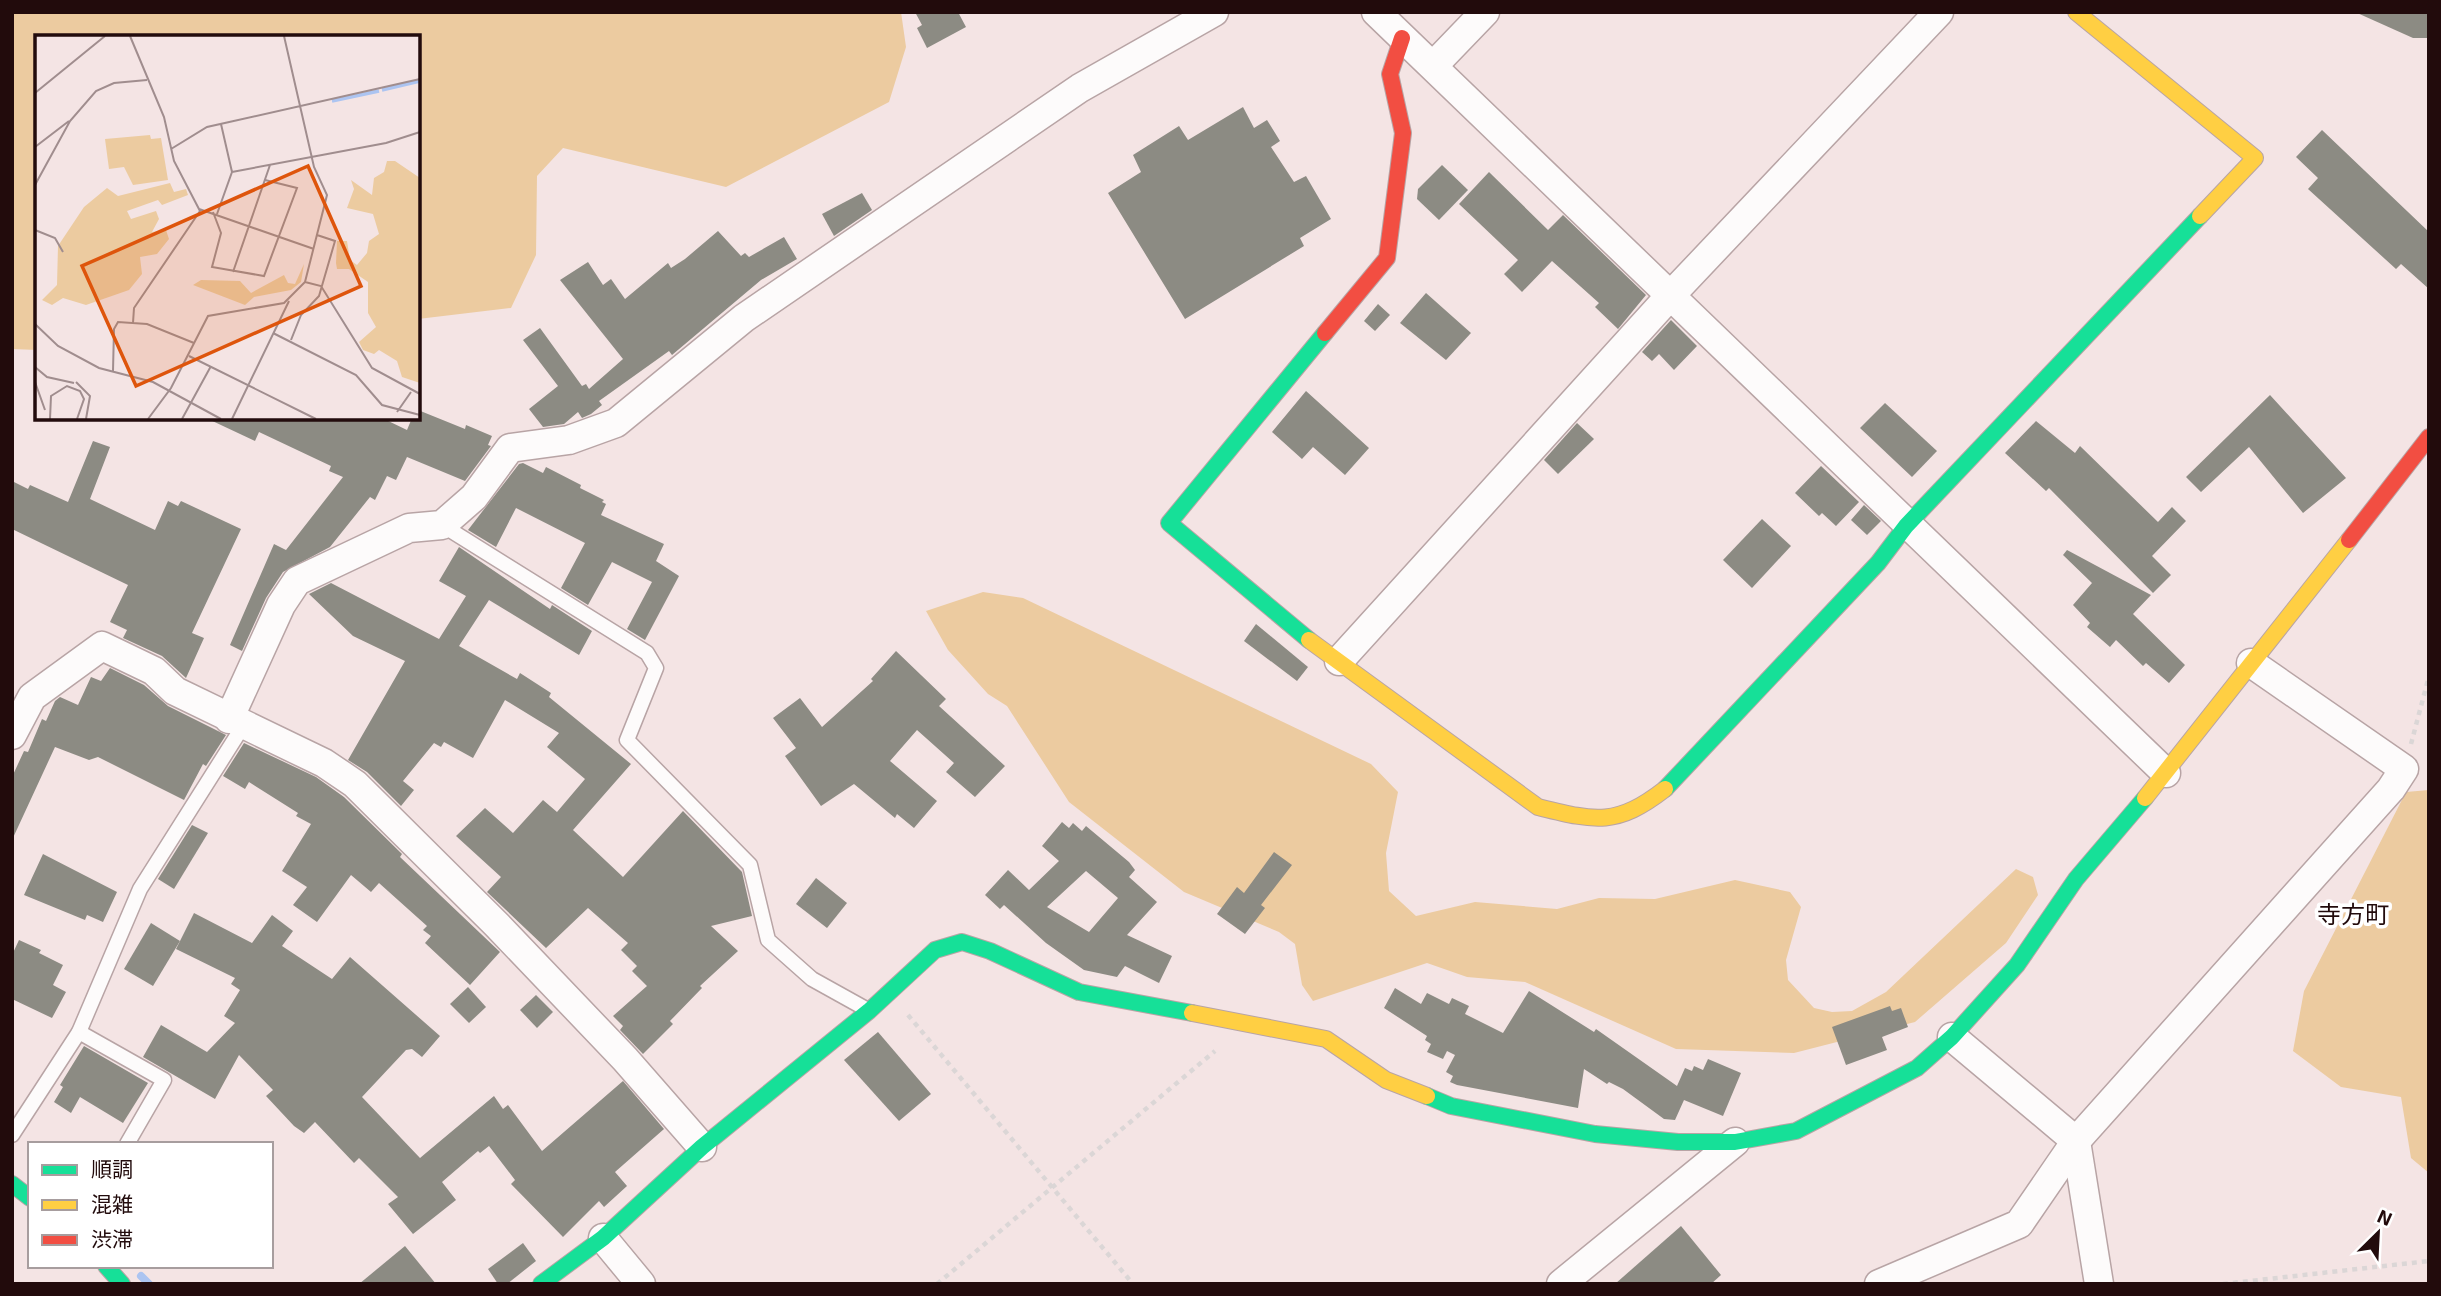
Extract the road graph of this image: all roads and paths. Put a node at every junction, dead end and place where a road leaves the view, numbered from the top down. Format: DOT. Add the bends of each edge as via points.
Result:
graph roads {
  1 [pos="1214,12"];
  2 [pos="1376,12"];
  3 [pos="1485,12"];
  4 [pos="1939,12"];
  5 [pos="2076,12"];
  6 [pos="1402,38"];
  7 [pos="1433,66"];
  8 [pos="1668,297"];
  9 [pos="2429,437"];
  10 [pos="442,525"];
  11 [pos="1906,526"];
  12 [pos="1339,662"];
  13 [pos="2251,663"];
  14 [pos="2429,676"];
  15 [pos="237,721"];
  16 [pos="12,735"];
  17 [pos="2404,769"];
  18 [pos="2166,773"];
  19 [pos="889,993"];
  20 [pos="869,1011"];
  21 [pos="79,1032"];
  22 [pos="1952,1037"];
  23 [pos="1216,1050"];
  24 [pos="12,1135"];
  25 [pos="2076,1141"];
  26 [pos="128,1142"];
  27 [pos="1735,1142"];
  28 [pos="702,1147"];
  29 [pos="12,1184"];
  30 [pos="1052,1187"];
  31 [pos="28,1196"];
  32 [pos="603,1238"];
  33 [pos="2429,1261"];
  34 [pos="108,1268"];
  35 [pos="122,1284"];
  36 [pos="541,1284"];
  37 [pos="641,1284"];
  38 [pos="937,1284"];
  39 [pos="1133,1284"];
  40 [pos="1561,1284"];
  41 [pos="1879,1284"];
  42 [pos="2099,1284"];
  43 [pos="2223,1284"];
  1 -- 10 [label="street" via="1080,88 744,318 616,423 569,440 510,448 474,497"];
  2 -- 6 [label="street"];
  3 -- 7 [label="street"];
  4 -- 8 [label="street"];
  5 -- 11 [label="street" via="2255,158"];
  6 -- 7 [label="street"];
  6 -- 12 [label="street" via="1390,74 1403,133 1387,258 1169,523"];
  7 -- 8 [label="street"];
  8 -- 11 [label="street"];
  8 -- 12 [label="street"];
  9 -- 13 [label="street"];
  10 -- 15 [label="street" via="409,528 297,581 281,605"];
  10 -- 20 [label="lane" via="647,653 656,668 627,740 750,865 768,940 812,979"];
  11 -- 12 [label="street" via="1878,563 1667,787 1638,810 1608,818 1578,817 1538,807"];
  11 -- 18 [label="street"];
  13 -- 17 [label="street"];
  13 -- 18 [label="street"];
  14 -- 17 [label="path"];
  15 -- 16 [label="street" via="175,691 154,671 102,646 32,697"];
  15 -- 21 [label="lane" via="140,889"];
  15 -- 28 [label="street" via="324,763 355,784 497,925"];
  17 -- 25 [label="street"];
  18 -- 22 [label="street" via="2076,879 2017,965"];
  19 -- 20 [label="street"];
  19 -- 27 [label="street" via="935,950 962,942 1079,992 1326,1039 1386,1080 1451,1106 1595,1134"];
  19 -- 30 [label="path"];
  20 -- 28 [label="street"];
  21 -- 24 [label="lane"];
  21 -- 26 [label="lane" via="164,1080"];
  22 -- 25 [label="street"];
  22 -- 27 [label="street" via="1917,1068 1796,1130"];
  23 -- 30 [label="path"];
  25 -- 41 [label="street" via="2019,1224"];
  25 -- 42 [label="street"];
  27 -- 40 [label="street"];
  28 -- 32 [label="street"];
  29 -- 31 [label="street"];
  30 -- 38 [label="path"];
  30 -- 39 [label="path"];
  32 -- 36 [label="street"];
  32 -- 37 [label="street"];
  33 -- 43 [label="path"];
  34 -- 35 [label="street"];
}
